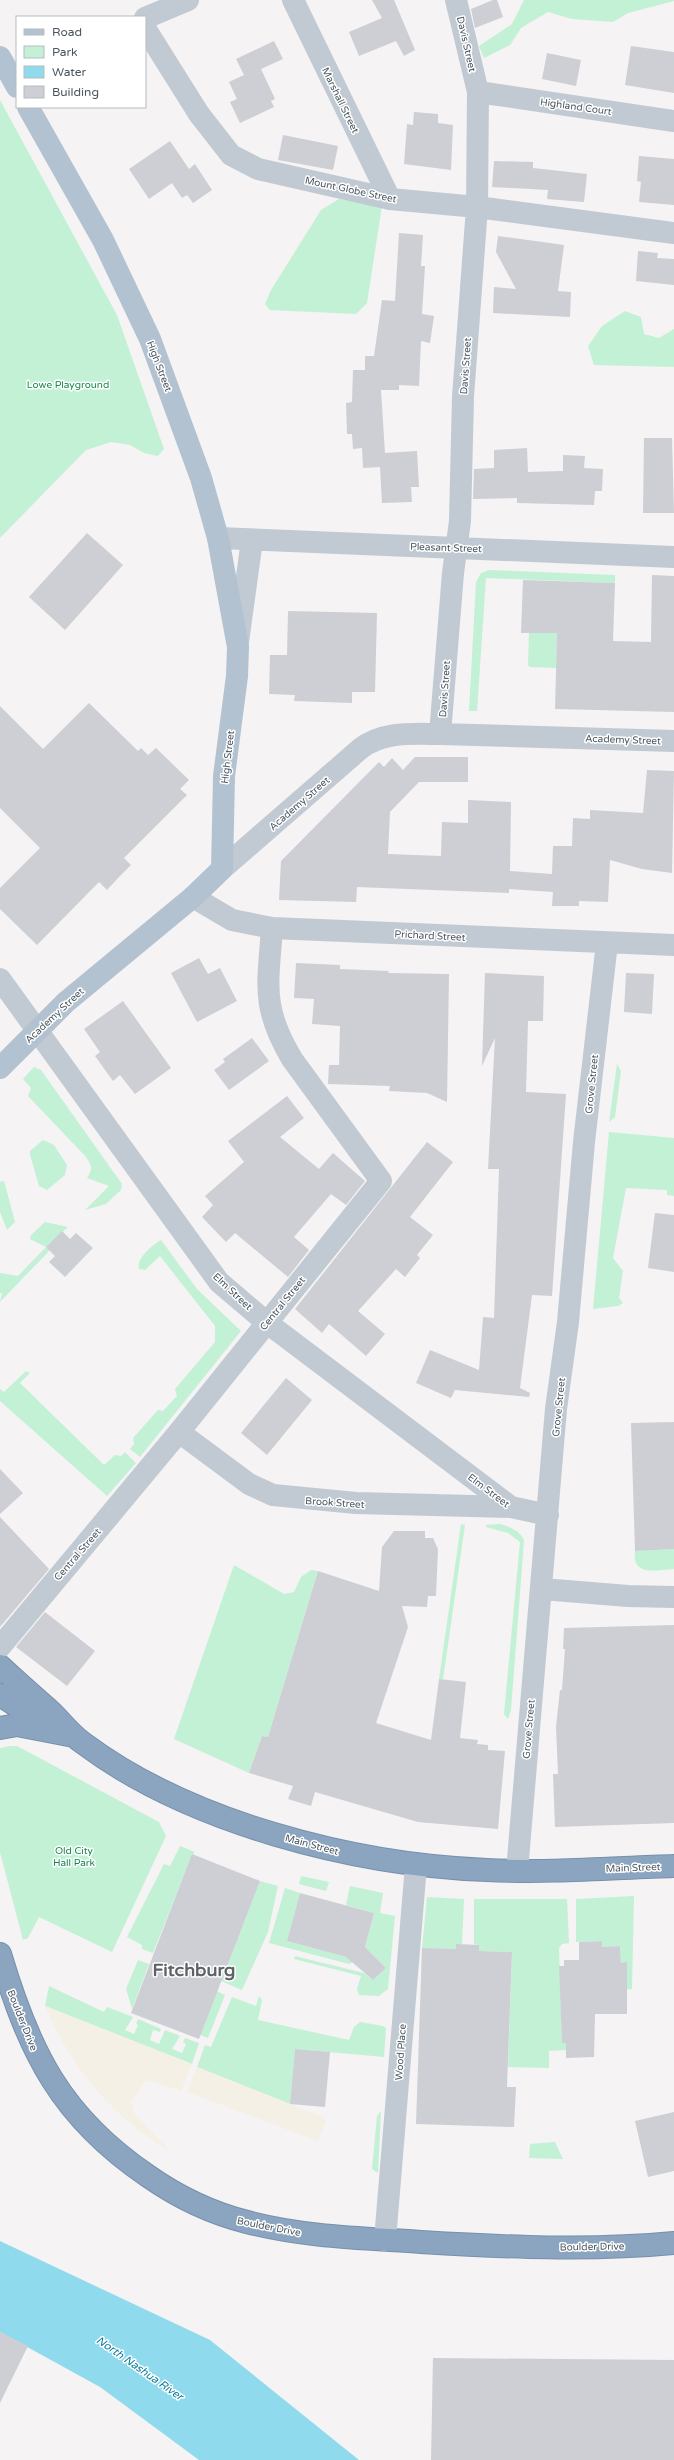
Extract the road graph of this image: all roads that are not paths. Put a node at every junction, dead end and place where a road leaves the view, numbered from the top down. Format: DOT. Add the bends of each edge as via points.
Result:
graph roads {
  1 [pos="188,0"];
  2 [pos="293,0"];
  3 [pos="456,0"];
  4 [pos="146,18"];
  5 [pos="146,30"];
  6 [pos="0,57"];
  7 [pos="16,83"];
  8 [pos="478,92"];
  9 [pos="29,108"];
  10 [pos="674,121"];
  11 [pos="390,199"];
  12 [pos="477,206"];
  13 [pos="674,233"];
  14 [pos="218,538"];
  15 [pos="252,540"];
  16 [pos="457,547"];
  17 [pos="674,557"];
  18 [pos="238,647"];
  19 [pos="440,734"];
  20 [pos="674,740"];
  21 [pos="222,869"];
  22 [pos="193,897"];
  23 [pos="272,928"];
  24 [pos="607,943"];
  25 [pos="674,945"];
  26 [pos="0,979"];
  27 [pos="38,1030"];
  28 [pos="0,1068"];
  29 [pos="266,1322"];
  30 [pos="179,1432"];
  31 [pos="511,1507"];
  32 [pos="548,1515"];
  33 [pos="542,1589"];
  34 [pos="674,1597"];
  35 [pos="0,1647"];
  36 [pos="0,1666"];
  37 [pos="0,1694"];
  38 [pos="0,1728"];
  39 [pos="67,1735"];
  40 [pos="416,1865"];
  41 [pos="674,1866"];
  42 [pos="517,1871"];
  43 [pos="0,1954"];
  44 [pos="385,2240"];
  45 [pos="674,2243"];
  1 -- 4 [label="street"];
  2 -- 11 [label="street, Marshall Street"];
  3 -- 8 [label="street, Davis Street"];
  5 -- 11 [label="street, Mount Globe Street" via="199,114 231,154 258,169"];
  6 -- 7 [label="main road"];
  8 -- 10 [label="street, Highland Court"];
  8 -- 12 [label="street, Davis Street"];
  9 -- 14 [label="main road, High Street" via="103,240 150,339 194,457"];
  11 -- 12 [label="street, Mount Globe Street"];
  12 -- 13 [label="street, Mount Globe Street"];
  12 -- 16 [label="street, Davis Street" via="463,397"];
  14 -- 15 [label="street, Pleasant Street"];
  14 -- 18 [label="main road, High Street"];
  15 -- 16 [label="street, Pleasant Street"];
  15 -- 18 [label="street, High Street"];
  16 -- 17 [label="street, Pleasant Street"];
  16 -- 19 [label="street, Davis Street"];
  18 -- 21 [label="main road, High Street" via="237,676 224,776"];
  19 -- 20 [label="street, Academy Street"];
  19 -- 21 [label="street, Academy Street" via="393,735 368,742"];
  21 -- 22 [label="main road, Academy Street"];
  22 -- 23 [label="street, Prichard Street" via="232,920"];
  22 -- 27 [label="main road, Academy Street" via="66,1002"];
  23 -- 24 [label="street, Prichard Street"];
  23 -- 29 [label="street, Central Street" via="269,1003 279,1037 292,1059 381,1181"];
  24 -- 25 [label="street, Prichard Street"];
  24 -- 32 [label="street, Grove Street" via="584,1142 568,1322 556,1409"];
  26 -- 27 [label="street, Elm Street"];
  27 -- 28 [label="main road, Academy Street"];
  27 -- 29 [label="street, Elm Street" via="219,1282"];
  29 -- 30 [label="street, Central Street"];
  29 -- 31 [label="street, Elm Street"];
  30 -- 31 [label="street, Brook Street" via="249,1484 273,1495 318,1501 387,1505"];
  30 -- 35 [label="street, Central Street"];
  31 -- 32 [label="street, Elm Street"];
  32 -- 33 [label="street, Grove Street"];
  33 -- 34 [label="street"];
  33 -- 42 [label="street, Grove Street" via="527,1734"];
  36 -- 39 [label="highway, Main Street" via="50,1711"];
  37 -- 39 [label="highway, Main Street"];
  38 -- 39 [label="highway" via="17,1725"];
  39 -- 40 [label="highway, Main Street" via="155,1786 218,1814 298,1841 344,1853"];
  40 -- 42 [label="highway, Main Street"];
  40 -- 44 [label="street, Wood Place"];
  41 -- 42 [label="highway, Main Street"];
  43 -- 44 [label="highway, Boulder Drive" via="30,2040 52,2082 92,2133 124,2160 188,2201 232,2218 289,2231 342,2238"];
  44 -- 45 [label="highway, Boulder Drive" via="564,2247"];
}
